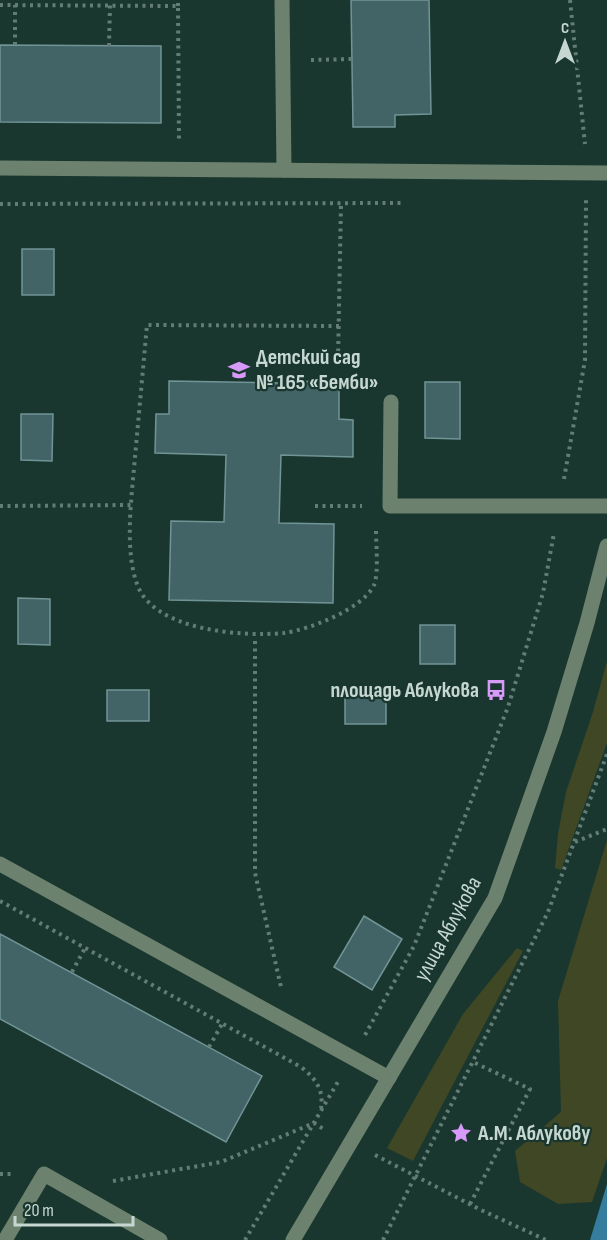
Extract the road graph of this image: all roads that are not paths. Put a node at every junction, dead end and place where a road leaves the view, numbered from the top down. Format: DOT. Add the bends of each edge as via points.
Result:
graph roads {
  1 [pos="282,0"];
  2 [pos="0,168"];
  3 [pos="284,170"];
  4 [pos="607,173"];
  5 [pos="391,402"];
  6 [pos="607,506"];
  7 [pos="607,546"];
  8 [pos="0,864"];
  9 [pos="389,1078"];
  10 [pos="5,1240"];
  11 [pos="160,1240"];
  12 [pos="293,1240"];
  1 -- 3 [label="street"];
  2 -- 3 [label="street"];
  3 -- 4 [label="street"];
  5 -- 6 [label="street" via="383,506"];
  7 -- 9 [label="street, улица Аблукова" via="554,732 495,898"];
  8 -- 9 [label="street"];
  9 -- 12 [label="street, улица Аблукова"];
  10 -- 11 [label="street" via="44,1174"];
}
